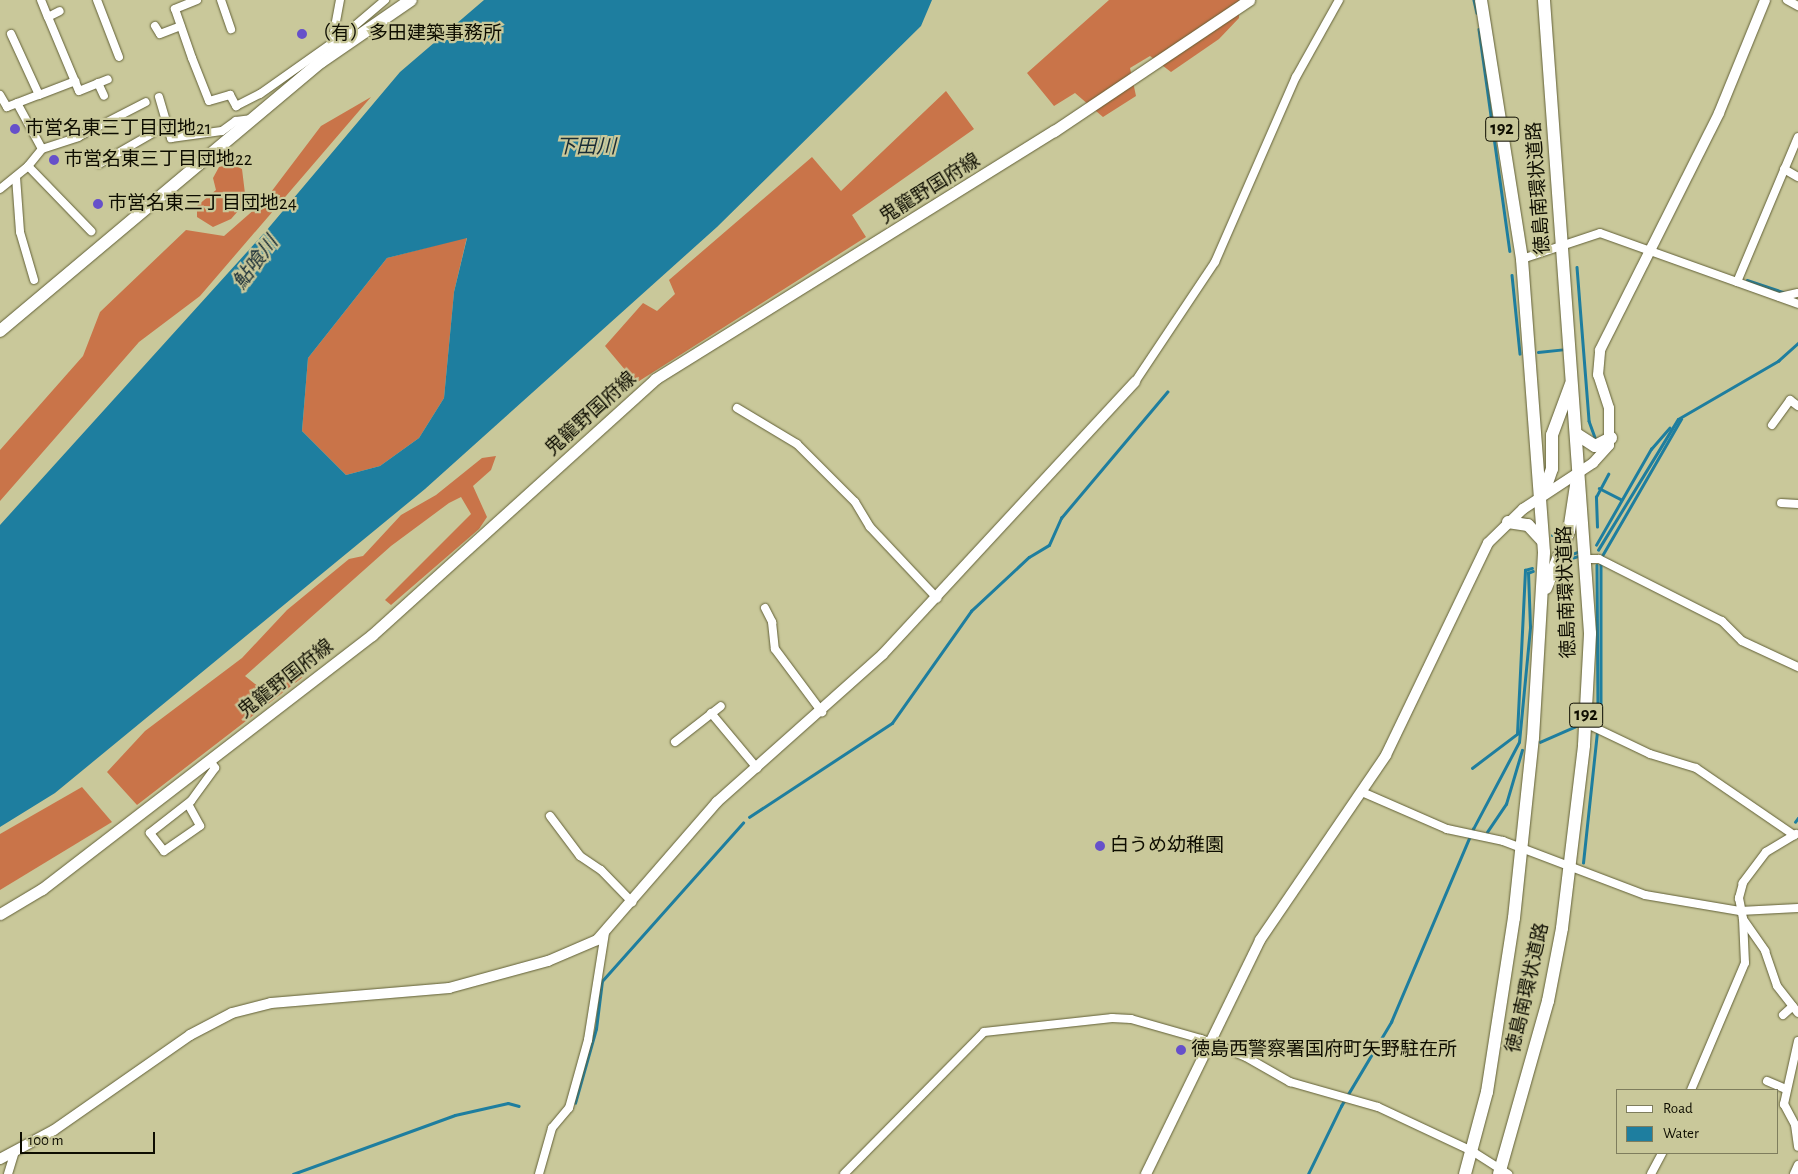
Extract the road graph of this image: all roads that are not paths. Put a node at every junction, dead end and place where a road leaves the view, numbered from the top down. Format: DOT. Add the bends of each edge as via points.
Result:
graph roads {
  1 [pos="41,0"];
  2 [pos="96,0"];
  3 [pos="197,0"];
  4 [pos="220,0"];
  5 [pos="340,0"];
  6 [pos="384,0"];
  7 [pos="411,0"];
  8 [pos="1249,0"];
  9 [pos="1339,0"];
  10 [pos="1481,0"];
  11 [pos="1544,0"];
  12 [pos="1765,0"];
  13 [pos="1787,0"];
  14 [pos="1798,6"];
  15 [pos="60,11"];
  16 [pos="48,17"];
  17 [pos="155,26"];
  18 [pos="181,26"];
  19 [pos="231,29"];
  20 [pos="11,34"];
  21 [pos="332,43"];
  22 [pos="119,57"];
  23 [pos="321,62"];
  24 [pos="108,79"];
  25 [pos="74,80"];
  26 [pos="98,83"];
  27 [pos="0,95"];
  28 [pos="39,95"];
  29 [pos="104,96"];
  30 [pos="159,97"];
  31 [pos="146,102"];
  32 [pos="17,104"];
  33 [pos="257,119"];
  34 [pos="165,126"];
  35 [pos="1798,137"];
  36 [pos="42,149"];
  37 [pos="99,164"];
  38 [pos="28,166"];
  39 [pos="1784,169"];
  40 [pos="16,178"];
  41 [pos="1798,178"];
  42 [pos="1,193"];
  43 [pos="91,231"];
  44 [pos="1561,248"];
  45 [pos="1650,253"];
  46 [pos="1522,259"];
  47 [pos="34,280"];
  48 [pos="1737,282"];
  49 [pos="1798,293"];
  50 [pos="1780,297"];
  51 [pos="1798,304"];
  52 [pos="0,331"];
  53 [pos="1573,374"];
  54 [pos="1136,382"];
  55 [pos="1798,406"];
  56 [pos="737,408"];
  57 [pos="1772,425"];
  58 [pos="1578,435"];
  59 [pos="1610,438"];
  60 [pos="1579,473"];
  61 [pos="1543,496"];
  62 [pos="1781,503"];
  63 [pos="1798,504"];
  64 [pos="1508,522"];
  65 [pos="1543,540"];
  66 [pos="1586,559"];
  67 [pos="937,598"];
  68 [pos="1541,600"];
  69 [pos="765,608"];
  70 [pos="1798,667"];
  71 [pos="721,706"];
  72 [pos="822,712"];
  73 [pos="712,713"];
  74 [pos="1585,723"];
  75 [pos="675,742"];
  76 [pos="210,760"];
  77 [pos="756,768"];
  78 [pos="1362,792"];
  79 [pos="188,804"];
  80 [pos="550,816"];
  81 [pos="1796,834"];
  82 [pos="1520,848"];
  83 [pos="1572,865"];
  84 [pos="632,902"];
  85 [pos="1798,908"];
  86 [pos="1740,911"];
  87 [pos="0,914"];
  88 [pos="1744,920"];
  89 [pos="605,933"];
  90 [pos="1794,1006"];
  91 [pos="1798,1013"];
  92 [pos="1783,1015"];
  93 [pos="1798,1041"];
  94 [pos="1208,1043"];
  95 [pos="1767,1080"];
  96 [pos="1691,1089"];
  97 [pos="1786,1089"];
  98 [pos="1798,1147"];
  99 [pos="15,1151"];
  100 [pos="1472,1151"];
  101 [pos="1661,1154"];
  102 [pos="0,1159"];
  103 [pos="1798,1165"];
  104 [pos="1502,1173"];
  105 [pos="8,1174"];
  106 [pos="540,1174"];
  107 [pos="844,1174"];
  108 [pos="1146,1174"];
  109 [pos="1466,1174"];
  110 [pos="1651,1174"];
  111 [pos="1794,1174"];
  1 -- 16 [label="street"];
  2 -- 22 [label="street" via="108,40"];
  3 -- 18 [label="street" via="175,9"];
  4 -- 19 [label="street"];
  5 -- 21 [label="street"];
  6 -- 21 [label="street"];
  7 -- 23 [label="main road"];
  8 -- 76 [label="main road, 鬼籠野国府線" via="1054,131 655,379 372,635"];
  9 -- 54 [label="street" via="1296,77 1216,262"];
  10 -- 46 [label="main road, 徳島南環状道路 / 192"];
  11 -- 44 [label="main road, 徳島南環状道路 / 192"];
  12 -- 45 [label="street" via="1719,113"];
  13 -- 14 [label="street"];
  15 -- 16 [label="street"];
  16 -- 25 [label="street"];
  17 -- 18 [label="street" via="160,34"];
  18 -- 21 [label="street" via="209,101 230,95 236,106 260,94"];
  20 -- 28 [label="street" via="20,44"];
  21 -- 23 [label="street"];
  23 -- 33 [label="main road"];
  24 -- 26 [label="street"];
  25 -- 26 [label="street" via="79,91"];
  25 -- 28 [label="street"];
  26 -- 29 [label="street"];
  27 -- 32 [label="street" via="7,107"];
  28 -- 32 [label="street"];
  30 -- 34 [label="street" via="166,114"];
  31 -- 36 [label="street" via="78,137"];
  32 -- 36 [label="street"];
  33 -- 34 [label="street" via="236,122 222,131 171,138"];
  33 -- 52 [label="main road"];
  34 -- 37 [label="street"];
  35 -- 39 [label="street"];
  36 -- 38 [label="street"];
  38 -- 40 [label="street"];
  38 -- 43 [label="street"];
  39 -- 41 [label="street"];
  39 -- 48 [label="street"];
  40 -- 42 [label="street"];
  40 -- 47 [label="street" via="20,232"];
  44 -- 45 [label="street" via="1600,233"];
  44 -- 46 [label="street"];
  44 -- 53 [label="main road, 徳島南環状道路 / 192"];
  45 -- 48 [label="street"];
  45 -- 59 [label="street" via="1600,350 1598,375 1609,408"];
  46 -- 61 [label="main road, 徳島南環状道路 / 192"];
  48 -- 50 [label="street"];
  49 -- 50 [label="street"];
  50 -- 51 [label="street"];
  53 -- 58 [label="main road, 徳島南環状道路 / 192"];
  53 -- 61 [label="main road" via="1552,435 1552,469"];
  54 -- 67 [label="street"];
  55 -- 57 [label="street" via="1790,400"];
  56 -- 67 [label="street" via="797,444 856,502 870,527"];
  58 -- 59 [label="main road" via="1595,446"];
  58 -- 60 [label="main road, 徳島南環状道路 / 192"];
  59 -- 60 [label="street" via="1603,454"];
  60 -- 61 [label="street"];
  60 -- 66 [label="main road, 徳島南環状道路 / 192"];
  60 -- 68 [label="main road" via="1569,531"];
  61 -- 64 [label="street"];
  61 -- 65 [label="main road, 徳島南環状道路 / 192"];
  62 -- 63 [label="street"];
  64 -- 65 [label="main road" via="1528,526"];
  64 -- 78 [label="street" via="1488,543 1386,755"];
  65 -- 68 [label="main road, 徳島南環状道路 / 192"];
  66 -- 70 [label="street" via="1599,559 1722,622 1742,641"];
  66 -- 74 [label="main road, 徳島南環状道路 / 192" via="1590,633"];
  67 -- 72 [label="street"];
  68 -- 82 [label="main road, 徳島南環状道路 / 192" via="1533,738"];
  69 -- 72 [label="street" via="772,622 775,649"];
  71 -- 73 [label="street"];
  72 -- 77 [label="street"];
  73 -- 75 [label="street"];
  73 -- 77 [label="street"];
  74 -- 81 [label="street" via="1650,754 1696,768"];
  74 -- 83 [label="main road, 徳島南環状道路 / 192"];
  76 -- 79 [label="street" via="215,768"];
  76 -- 87 [label="main road, 鬼籠野国府線" via="42,889"];
  77 -- 84 [label="street" via="685,835"];
  78 -- 82 [label="street" via="1447,829"];
  78 -- 94 [label="street" via="1260,940"];
  79 -- 79 [label="street" via="150,833 164,851 200,826"];
  80 -- 84 [label="street" via="580,856 601,870"];
  81 -- 86 [label="street" via="1766,852 1748,875 1740,890"];
  82 -- 83 [label="street"];
  82 -- 100 [label="main road, 徳島南環状道路 / 192" via="1503,994"];
  83 -- 86 [label="street" via="1645,895"];
  83 -- 104 [label="main road, 徳島南環状道路 / 192" via="1548,1001"];
  84 -- 89 [label="street"];
  85 -- 86 [label="street"];
  86 -- 88 [label="street"];
  88 -- 90 [label="street" via="1765,951 1781,993"];
  88 -- 96 [label="street" via="1745,963"];
  89 -- 99 [label="street" via="564,955 449,988 271,1003 232,1013 190,1035 54,1130"];
  89 -- 106 [label="street" via="605,951 586,1049 569,1108 552,1128"];
  90 -- 91 [label="street"];
  90 -- 92 [label="street"];
  93 -- 97 [label="street"];
  94 -- 100 [label="street" via="1246,1057 1290,1082 1378,1107"];
  94 -- 107 [label="street" via="1132,1019 984,1032"];
  94 -- 108 [label="street"];
  95 -- 97 [label="street"];
  97 -- 98 [label="street" via="1784,1104 1795,1125"];
  99 -- 102 [label="street"];
  99 -- 105 [label="street"];
  100 -- 104 [label="street"];
  100 -- 109 [label="main road, 徳島南環状道路 / 192"];
  101 -- 110 [label="street"];
  103 -- 111 [label="street"];
}
